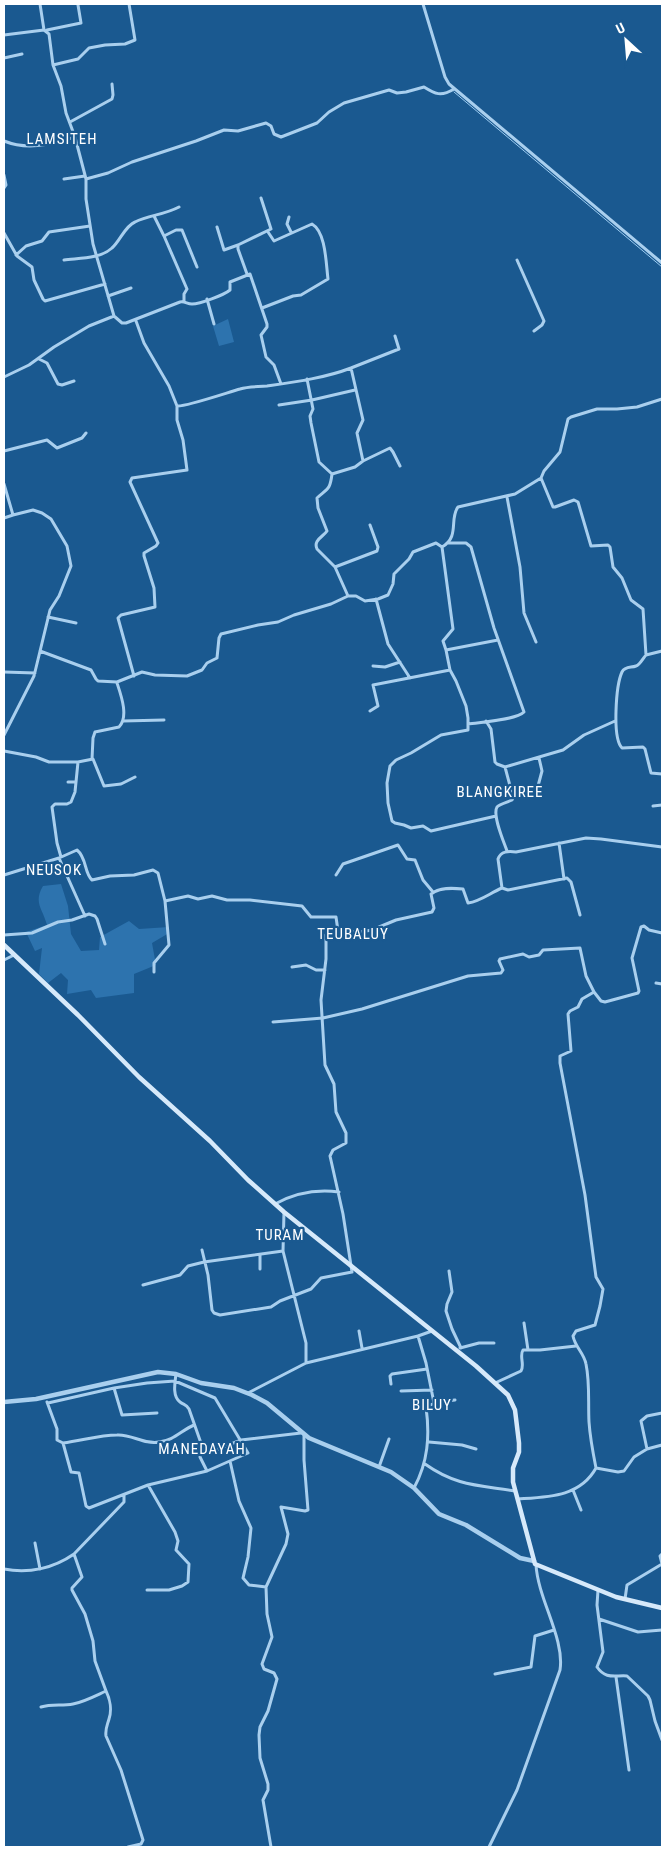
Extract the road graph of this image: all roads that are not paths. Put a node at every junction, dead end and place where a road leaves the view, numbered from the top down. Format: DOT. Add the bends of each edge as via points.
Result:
graph roads {
  1 [pos="40,4"];
  2 [pos="129,4"];
  3 [pos="423,4"];
  4 [pos="78,5"];
  5 [pos="46,30"];
  6 [pos="4,35"];
  7 [pos="22,54"];
  8 [pos="4,58"];
  9 [pos="53,65"];
  10 [pos="112,84"];
  11 [pos="454,89"];
  12 [pos="70,122"];
  13 [pos="75,137"];
  14 [pos="4,142"];
  15 [pos="4,175"];
  16 [pos="64,178"];
  17 [pos="85,178"];
  18 [pos="4,188"];
  19 [pos="260,198"];
  20 [pos="179,207"];
  21 [pos="154,216"];
  22 [pos="289,217"];
  23 [pos="90,226"];
  24 [pos="217,227"];
  25 [pos="268,232"];
  26 [pos="291,232"];
  27 [pos="4,233"];
  28 [pos="164,236"];
  29 [pos="238,245"];
  30 [pos="16,255"];
  31 [pos="96,256"];
  32 [pos="64,260"];
  33 [pos="517,260"];
  34 [pos="662,263"];
  35 [pos="197,268"];
  36 [pos="247,274"];
  37 [pos="105,284"];
  38 [pos="131,288"];
  39 [pos="108,296"];
  40 [pos="207,299"];
  41 [pos="184,301"];
  42 [pos="262,308"];
  43 [pos="114,316"];
  44 [pos="136,321"];
  45 [pos="214,324"];
  46 [pos="534,331"];
  47 [pos="394,336"];
  48 [pos="39,359"];
  49 [pos="351,368"];
  50 [pos="4,377"];
  51 [pos="307,379"];
  52 [pos="74,381"];
  53 [pos="281,384"];
  54 [pos="355,390"];
  55 [pos="662,399"];
  56 [pos="312,400"];
  57 [pos="278,405"];
  58 [pos="177,406"];
  59 [pos="86,433"];
  60 [pos="4,451"];
  61 [pos="363,461"];
  62 [pos="400,466"];
  63 [pos="332,474"];
  64 [pos="540,478"];
  65 [pos="4,484"];
  66 [pos="507,497"];
  67 [pos="13,515"];
  68 [pos="4,518"];
  69 [pos="370,525"];
  70 [pos="448,543"];
  71 [pos="442,546"];
  72 [pos="335,567"];
  73 [pos="348,596"];
  74 [pos="376,599"];
  75 [pos="48,617"];
  76 [pos="76,623"];
  77 [pos="498,640"];
  78 [pos="536,642"];
  79 [pos="40,650"];
  80 [pos="446,650"];
  81 [pos="662,651"];
  82 [pos="646,655"];
  83 [pos="400,662"];
  84 [pos="373,666"];
  85 [pos="450,670"];
  86 [pos="4,672"];
  87 [pos="35,672"];
  88 [pos="134,676"];
  89 [pos="410,678"];
  90 [pos="117,682"];
  91 [pos="370,710"];
  92 [pos="164,720"];
  93 [pos="123,721"];
  94 [pos="615,721"];
  95 [pos="486,722"];
  96 [pos="468,724"];
  97 [pos="4,735"];
  98 [pos="4,751"];
  99 [pos="539,758"];
  100 [pos="92,759"];
  101 [pos="78,762"];
  102 [pos="505,767"];
  103 [pos="662,774"];
  104 [pos="134,777"];
  105 [pos="68,782"];
  106 [pos="76,782"];
  107 [pos="541,792"];
  108 [pos="662,805"];
  109 [pos="653,806"];
  110 [pos="496,816"];
  111 [pos="559,842"];
  112 [pos="662,847"];
  113 [pos="507,851"];
  114 [pos="60,858"];
  115 [pos="4,875"];
  116 [pos="336,875"];
  117 [pos="564,879"];
  118 [pos="502,888"];
  119 [pos="433,892"];
  120 [pos="165,901"];
  121 [pos="580,915"];
  122 [pos="85,916"];
  123 [pos="338,931"];
  124 [pos="662,933"];
  125 [pos="4,935"];
  126 [pos="105,944"];
  127 [pos="4,945"];
  128 [pos="14,955"];
  129 [pos="4,960"];
  130 [pos="292,967"];
  131 [pos="325,970"];
  132 [pos="154,972"];
  133 [pos="656,983"];
  134 [pos="662,984"];
  135 [pos="594,992"];
  136 [pos="323,1018"];
  137 [pos="272,1022"];
  138 [pos="338,1190"];
  139 [pos="275,1204"];
  140 [pos="284,1212"];
  141 [pos="202,1250"];
  142 [pos="284,1251"];
  143 [pos="260,1255"];
  144 [pos="204,1262"];
  145 [pos="350,1264"];
  146 [pos="260,1269"];
  147 [pos="449,1270"];
  148 [pos="143,1285"];
  149 [pos="294,1296"];
  150 [pos="524,1323"];
  151 [pos="359,1331"];
  152 [pos="432,1331"];
  153 [pos="418,1336"];
  154 [pos="494,1343"];
  155 [pos="576,1346"];
  156 [pos="362,1348"];
  157 [pos="461,1348"];
  158 [pos="528,1350"];
  159 [pos="456,1352"];
  160 [pos="306,1363"];
  161 [pos="428,1369"];
  162 [pos="176,1374"];
  163 [pos="175,1381"];
  164 [pos="495,1383"];
  165 [pos="392,1384"];
  166 [pos="114,1388"];
  167 [pos="432,1390"];
  168 [pos="401,1391"];
  169 [pos="247,1393"];
  170 [pos="47,1400"];
  171 [pos="455,1400"];
  172 [pos="4,1402"];
  173 [pos="434,1403"];
  174 [pos="157,1413"];
  175 [pos="662,1413"];
  176 [pos="194,1425"];
  177 [pos="302,1434"];
  178 [pos="389,1439"];
  179 [pos="241,1440"];
  180 [pos="429,1442"];
  181 [pos="63,1443"];
  182 [pos="662,1445"];
  183 [pos="476,1449"];
  184 [pos="647,1449"];
  185 [pos="216,1450"];
  186 [pos="230,1461"];
  187 [pos="425,1464"];
  188 [pos="379,1467"];
  189 [pos="596,1468"];
  190 [pos="207,1471"];
  191 [pos="148,1485"];
  192 [pos="414,1488"];
  193 [pos="515,1490"];
  194 [pos="573,1490"];
  195 [pos="124,1495"];
  196 [pos="518,1499"];
  197 [pos="581,1510"];
  198 [pos="35,1543"];
  199 [pos="74,1554"];
  200 [pos="662,1554"];
  201 [pos="535,1563"];
  202 [pos="4,1569"];
  203 [pos="40,1569"];
  204 [pos="266,1587"];
  205 [pos="147,1590"];
  206 [pos="598,1590"];
  207 [pos="625,1600"];
  208 [pos="662,1608"];
  209 [pos="599,1619"];
  210 [pos="554,1630"];
  211 [pos="662,1630"];
  212 [pos="496,1674"];
  213 [pos="616,1677"];
  214 [pos="106,1691"];
  215 [pos="41,1707"];
  216 [pos="662,1740"];
  217 [pos="630,1770"];
  218 [pos="128,1847"];
  219 [pos="271,1847"];
  220 [pos="489,1847"];
  1 -- 5 [label="street"];
  2 -- 9 [label="street" via="135,40 89,48 78,59"];
  3 -- 11 [label="street" via="445,77"];
  4 -- 5 [label="street" via="81,23"];
  5 -- 6 [label="street"];
  5 -- 9 [label="street"];
  7 -- 8 [label="street"];
  9 -- 12 [label="street"];
  10 -- 12 [label="street" via="112,98"];
  11 -- 17 [label="street" via="437,94 424,87 406,92 385,90 344,103 317,123 287,135 276,136 266,122 238,131 224,130 97,177"];
  11 -- 34 [label="street"];
  12 -- 13 [label="street"];
  13 -- 14 [label="street" via="43,146 26,147"];
  13 -- 17 [label="street"];
  15 -- 18 [label="street"];
  16 -- 17 [label="street"];
  17 -- 23 [label="street"];
  19 -- 25 [label="street" via="271,229"];
  20 -- 21 [label="street"];
  21 -- 28 [label="street"];
  21 -- 31 [label="street" via="133,223 111,249"];
  22 -- 26 [label="street"];
  23 -- 30 [label="street" via="47,232 42,241 26,246"];
  23 -- 31 [label="street"];
  24 -- 29 [label="street" via="224,250"];
  25 -- 26 [label="street" via="274,241"];
  25 -- 29 [label="street"];
  26 -- 42 [label="street" via="312,224 318,229 325,250 328,279 301,295"];
  27 -- 30 [label="street"];
  28 -- 35 [label="street" via="182,230"];
  28 -- 41 [label="street" via="188,289"];
  29 -- 36 [label="street"];
  30 -- 37 [label="street" via="32,267 34,280 46,301"];
  31 -- 32 [label="street"];
  31 -- 37 [label="street"];
  33 -- 46 [label="street" via="544,321"];
  36 -- 40 [label="street" via="230,282 229,292"];
  36 -- 42 [label="street" via="252,275"];
  37 -- 39 [label="street"];
  38 -- 39 [label="street"];
  39 -- 43 [label="street"];
  40 -- 41 [label="street" via="193,304"];
  40 -- 45 [label="street"];
  41 -- 44 [label="street"];
  42 -- 53 [label="street" via="267,324 261,333 266,357 274,365"];
  43 -- 44 [label="street" via="124,323"];
  43 -- 48 [label="street" via="60,343"];
  44 -- 58 [label="street"];
  47 -- 49 [label="street" via="399,349"];
  48 -- 50 [label="street"];
  48 -- 52 [label="street" via="47,363 58,384"];
  49 -- 51 [label="street"];
  49 -- 54 [label="street"];
  51 -- 53 [label="street"];
  51 -- 56 [label="street"];
  53 -- 58 [label="street" via="244,388 183,407"];
  54 -- 56 [label="street"];
  54 -- 61 [label="street" via="363,420 357,438"];
  55 -- 64 [label="street" via="617,409 598,408 571,417 560,452"];
  56 -- 57 [label="street"];
  56 -- 63 [label="street" via="310,420 319,462"];
  58 -- 88 [label="street" via="187,470 132,478 130,482 158,543 144,552 154,588 154,607 118,618"];
  59 -- 60 [label="street" via="57,448 47,440"];
  61 -- 62 [label="street" via="390,448"];
  61 -- 63 [label="street"];
  63 -- 72 [label="street" via="330,487 316,501 327,531 315,546"];
  64 -- 66 [label="street"];
  64 -- 82 [label="street" via="552,507 574,500 578,502 591,546 610,547 613,568 622,578 631,600 643,609"];
  65 -- 67 [label="street"];
  66 -- 70 [label="street" via="457,508 454,532"];
  66 -- 78 [label="street" via="520,567 524,612"];
  67 -- 68 [label="street"];
  67 -- 75 [label="street" via="33,510 42,513 55,524 67,546 71,566"];
  69 -- 72 [label="street" via="377,551"];
  70 -- 71 [label="street"];
  70 -- 77 [label="street" via="471,546"];
  71 -- 74 [label="street" via="436,543 413,552 394,574 389,594"];
  71 -- 80 [label="street" via="453,622 453,629 443,641"];
  72 -- 73 [label="street"];
  73 -- 74 [label="street" via="365,601"];
  73 -- 88 [label="street" via="278,622 221,634 217,658 199,672 183,676 142,672"];
  74 -- 83 [label="street" via="388,644"];
  75 -- 76 [label="street"];
  75 -- 79 [label="street"];
  77 -- 80 [label="street"];
  77 -- 95 [label="street" via="524,712"];
  79 -- 87 [label="street"];
  79 -- 90 [label="street" via="91,670 97,680"];
  80 -- 85 [label="street"];
  81 -- 82 [label="street"];
  82 -- 94 [label="street" via="639,664 623,671"];
  83 -- 84 [label="street" via="385,667"];
  83 -- 89 [label="street"];
  85 -- 89 [label="street"];
  85 -- 96 [label="street" via="466,706"];
  86 -- 87 [label="street"];
  87 -- 97 [label="street"];
  88 -- 90 [label="street"];
  89 -- 91 [label="street" via="373,685 378,706"];
  90 -- 93 [label="street" via="122,698"];
  92 -- 93 [label="street"];
  93 -- 100 [label="street" via="119,727 95,732"];
  94 -- 99 [label="street" via="584,735 562,750"];
  94 -- 103 [label="street" via="620,747 643,747 651,773"];
  95 -- 96 [label="street"];
  95 -- 102 [label="street" via="491,729 494,762"];
  96 -- 110 [label="street" via="468,730 441,735 390,766 387,784 391,816 395,823 411,828 423,826 431,831"];
  98 -- 101 [label="street" via="48,762"];
  99 -- 102 [label="street"];
  99 -- 107 [label="street" via="542,771 538,786"];
  100 -- 101 [label="street"];
  100 -- 104 [label="street" via="104,786 122,784"];
  101 -- 106 [label="street"];
  102 -- 110 [label="street" via="513,797 497,808"];
  105 -- 106 [label="street"];
  106 -- 114 [label="street" via="71,802 52,807"];
  108 -- 109 [label="street"];
  110 -- 113 [label="street"];
  111 -- 112 [label="street" via="586,838"];
  111 -- 113 [label="street" via="516,852"];
  111 -- 117 [label="street"];
  113 -- 118 [label="street" via="498,859"];
  114 -- 115 [label="street"];
  114 -- 120 [label="street" via="79,850 92,880 155,870"];
  114 -- 122 [label="street"];
  116 -- 119 [label="street" via="343,864 398,845 407,859 415,860 423,880"];
  117 -- 118 [label="street" via="508,890"];
  117 -- 121 [label="street" via="571,882"];
  118 -- 119 [label="street" via="469,903 462,888"];
  119 -- 123 [label="street" via="434,909 429,913 396,920 372,930"];
  120 -- 123 [label="street" via="188,896 198,899 212,896 302,906 311,917 336,917"];
  120 -- 132 [label="street" via="170,945 154,963"];
  122 -- 125 [label="street" via="34,932"];
  122 -- 126 [label="street" via="94,916"];
  123 -- 131 [label="street" via="326,935"];
  124 -- 135 [label="street" via="641,927 632,958 639,992 605,1002"];
  127 -- 128 [label="main road"];
  128 -- 129 [label="street"];
  128 -- 139 [label="main road"];
  130 -- 131 [label="street" via="306,965"];
  131 -- 136 [label="street" via="321,1000"];
  133 -- 134 [label="street"];
  135 -- 136 [label="street" via="584,970 580,948 543,950 539,956 523,954 500,958 501,973 468,976"];
  135 -- 155 [label="street" via="582,998 578,1007 568,1014 571,1052 560,1058 596,1277 603,1289 595,1325 575,1332"];
  136 -- 137 [label="street"];
  136 -- 138 [label="street" via="325,1065 335,1090 336,1112 347,1137 345,1145 330,1154"];
  138 -- 139 [label="street" via="311,1191"];
  138 -- 145 [label="street"];
  139 -- 140 [label="main road"];
  140 -- 142 [label="street"];
  140 -- 145 [label="main road"];
  141 -- 144 [label="street"];
  142 -- 143 [label="street"];
  142 -- 149 [label="street"];
  143 -- 144 [label="street"];
  143 -- 146 [label="street"];
  144 -- 148 [label="street" via="188,1266 180,1275"];
  144 -- 149 [label="street" via="212,1310 216,1314 272,1307"];
  145 -- 149 [label="street" via="351,1274 321,1278 311,1289"];
  145 -- 152 [label="main road"];
  147 -- 157 [label="street" via="452,1292 446,1311"];
  149 -- 160 [label="street" via="306,1343"];
  150 -- 158 [label="street"];
  151 -- 156 [label="street"];
  152 -- 153 [label="street"];
  152 -- 159 [label="main road"];
  153 -- 156 [label="street"];
  153 -- 161 [label="street"];
  154 -- 157 [label="street"];
  155 -- 158 [label="street"];
  155 -- 189 [label="street" via="586,1362 589,1422"];
  156 -- 160 [label="street"];
  157 -- 159 [label="street"];
  158 -- 164 [label="street" via="522,1350 521,1371"];
  159 -- 164 [label="main road"];
  160 -- 169 [label="street"];
  161 -- 165 [label="street" via="391,1374"];
  161 -- 167 [label="street"];
  162 -- 163 [label="street"];
  162 -- 169 [label="street"];
  162 -- 170 [label="street" via="148,1374"];
  163 -- 166 [label="street"];
  163 -- 176 [label="street" via="176,1397 187,1406"];
  163 -- 179 [label="street" via="214,1398"];
  164 -- 193 [label="main road" via="511,1400 516,1414 519,1448 512,1476"];
  166 -- 170 [label="street"];
  166 -- 174 [label="street" via="122,1415"];
  167 -- 168 [label="street"];
  167 -- 173 [label="street"];
  169 -- 177 [label="street" via="267,1403"];
  170 -- 172 [label="street"];
  170 -- 181 [label="street" via="57,1429 57,1440"];
  171 -- 173 [label="street"];
  173 -- 180 [label="street" via="426,1407"];
  175 -- 184 [label="street" via="646,1416 642,1421"];
  176 -- 181 [label="street" via="158,1443 117,1435"];
  176 -- 190 [label="street" via="202,1446 200,1457"];
  177 -- 179 [label="street"];
  177 -- 188 [label="street"];
  177 -- 204 [label="street" via="308,1510 280,1507 288,1531 287,1540"];
  178 -- 188 [label="street"];
  179 -- 185 [label="street"];
  179 -- 186 [label="street" via="248,1453"];
  180 -- 183 [label="street" via="462,1444"];
  180 -- 187 [label="street"];
  181 -- 195 [label="street" via="71,1472 79,1472 82,1478 86,1508"];
  182 -- 184 [label="street"];
  184 -- 189 [label="street" via="634,1457 624,1471"];
  186 -- 190 [label="street"];
  186 -- 204 [label="street" via="239,1501 251,1528 243,1578 249,1585"];
  187 -- 192 [label="street"];
  187 -- 193 [label="street" via="439,1474 464,1484"];
  188 -- 192 [label="street"];
  189 -- 194 [label="street" via="586,1482"];
  190 -- 191 [label="street"];
  191 -- 195 [label="street"];
  191 -- 205 [label="street" via="175,1532 176,1550 187,1560 190,1570 188,1582 182,1586"];
  192 -- 201 [label="street" via="439,1514"];
  193 -- 196 [label="main road"];
  194 -- 196 [label="street" via="547,1497"];
  194 -- 197 [label="street"];
  195 -- 199 [label="street" via="124,1502"];
  196 -- 201 [label="main road"];
  198 -- 203 [label="street"];
  199 -- 203 [label="street"];
  199 -- 214 [label="street" via="82,1577 72,1590 90,1628 95,1662"];
  200 -- 207 [label="street" via="662,1564 627,1585"];
  201 -- 206 [label="main road"];
  201 -- 210 [label="street"];
  202 -- 203 [label="street"];
  204 -- 219 [label="street" via="272,1637 262,1664 277,1679 260,1727 259,1753 268,1784 263,1800"];
  206 -- 207 [label="main road"];
  206 -- 209 [label="street"];
  207 -- 208 [label="main road"];
  209 -- 211 [label="street" via="638,1632"];
  209 -- 213 [label="street" via="602,1654 597,1667"];
  210 -- 212 [label="street" via="535,1636 530,1668"];
  210 -- 220 [label="street" via="560,1670 517,1790"];
  213 -- 216 [label="street" via="627,1676 649,1698"];
  213 -- 217 [label="street"];
  214 -- 215 [label="street" via="76,1703"];
  214 -- 218 [label="street" via="110,1705 106,1736 121,1770 142,1840 141,1844"];
}
